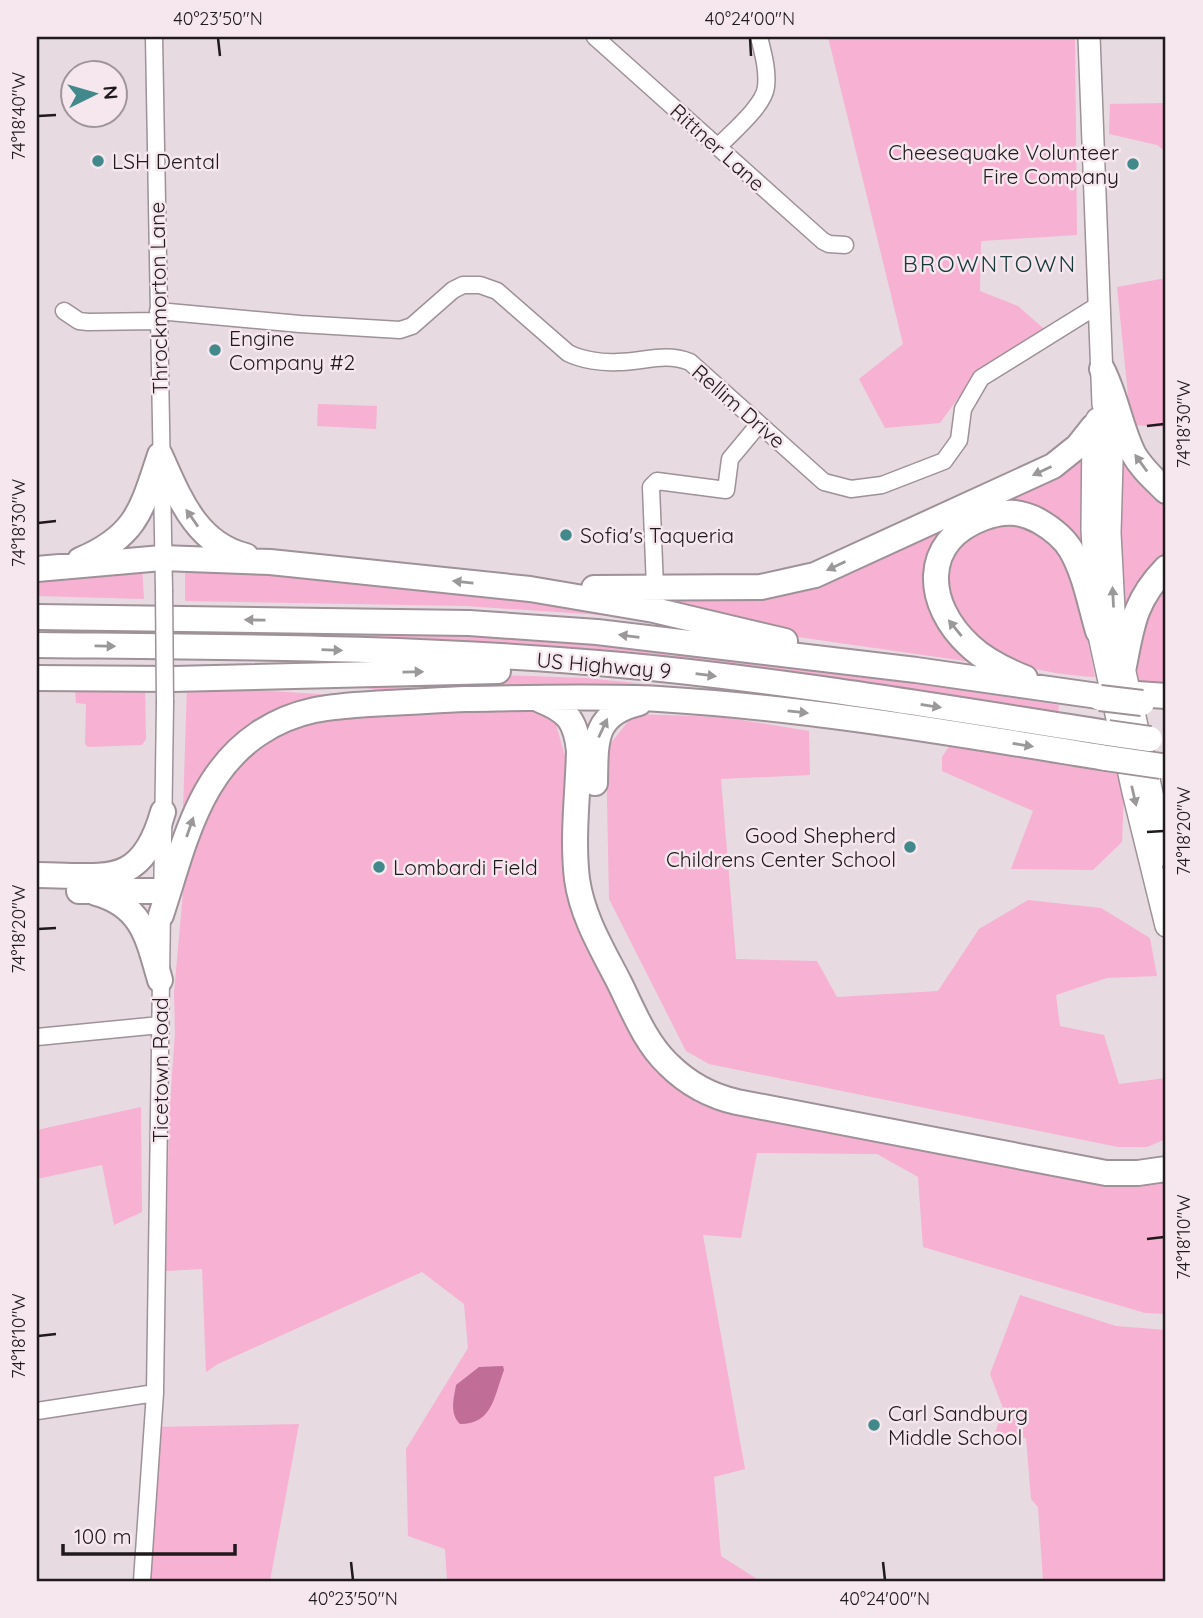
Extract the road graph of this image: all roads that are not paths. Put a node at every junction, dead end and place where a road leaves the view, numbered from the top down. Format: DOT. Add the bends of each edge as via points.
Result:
graph roads {
  1 [pos="154,37"];
  2 [pos="595,37"];
  3 [pos="759,37"];
  4 [pos="1089,37"];
  5 [pos="718,147"];
  6 [pos="845,245"];
  7 [pos="1100,304"];
  8 [pos="64,311"];
  9 [pos="158,316"];
  10 [pos="1102,369"];
  11 [pos="1103,404"];
  12 [pos="759,424"];
  13 [pos="1093,427"];
  14 [pos="160,455"];
  15 [pos="1166,491"];
  16 [pos="162,558"];
  17 [pos="270,562"];
  18 [pos="66,565"];
  19 [pos="1166,568"];
  20 [pos="37,569"];
  21 [pos="655,588"];
  22 [pos="530,589"];
  23 [pos="37,617"];
  24 [pos="1098,631"];
  25 [pos="37,645"];
  26 [pos="621,665"];
  27 [pos="1124,666"];
  28 [pos="916,670"];
  29 [pos="37,678"];
  30 [pos="173,680"];
  31 [pos="1052,689"];
  32 [pos="1166,696"];
  33 [pos="536,699"];
  34 [pos="657,699"];
  35 [pos="436,700"];
  36 [pos="1150,701"];
  37 [pos="1158,740"];
  38 [pos="1107,745"];
  39 [pos="1163,766"];
  40 [pos="163,812"];
  41 [pos="1166,856"];
  42 [pos="37,875"];
  43 [pos="37,891"];
  44 [pos="89,891"];
  45 [pos="162,903"];
  46 [pos="1166,926"];
  47 [pos="160,980"];
  48 [pos="160,1025"];
  49 [pos="37,1037"];
  50 [pos="1166,1153"];
  51 [pos="1166,1169"];
  52 [pos="155,1393"];
  53 [pos="37,1411"];
  54 [pos="142,1581"];
  1 -- 9 [label="street, Throckmorton Lane"];
  2 -- 5 [label="street, Rittner Lane"];
  3 -- 5 [label="street" via="766,90"];
  4 -- 7 [label="main road"];
  5 -- 6 [label="street, Rittner Lane" via="822,241"];
  7 -- 10 [label="main road"];
  7 -- 12 [label="street, Rellim Drive" via="981,378 963,409 959,440 944,461 882,485 851,489 824,482"];
  8 -- 9 [label="street, Rellim Drive" via="88,322"];
  9 -- 12 [label="street, Rellim Drive" via="400,330 412,326 453,290 480,285 498,291 579,358 617,363 677,357 690,362"];
  9 -- 14 [label="street, Throckmorton Lane"];
  10 -- 11 [label="main road"];
  15 -- 10 [label="highway, one-way" via="1134,455"];
  11 -- 13 [label="main road"];
  27 -- 11 [label="main road, one-way" via="1111,557 1113,427"];
  12 -- 21 [label="street" via="730,459 726,490 657,481 651,487"];
  13 -- 21 [label="highway, one-way" via="1053,466 815,575 761,587"];
  13 -- 24 [label="main road" via="1092,530"];
  14 -- 16 [label="street, Throckmorton Lane"];
  17 -- 14 [label="highway, one-way" via="231,552 202,531 187,512"];
  14 -- 18 [label="highway" via="146,498 130,527 104,549"];
  16 -- 17 [label="highway"];
  16 -- 18 [label="highway"];
  16 -- 40 [label="street, Ticetown Road, bridge"];
  22 -- 17 [label="highway, one-way"];
  18 -- 20 [label="highway"];
  19 -- 27 [label="highway" via="1149,587 1133,619"];
  21 -- 22 [label="highway"];
  22 -- 28 [label="highway" via="654,610"];
  28 -- 23 [label="highway, US Highway 9, one-way" via="597,632 469,623"];
  31 -- 24 [label="highway, one-way" via="1000,668 969,645 945,616 935,586 937,559 951,537 970,523 1000,512 1026,514 1051,528 1070,548"];
  24 -- 46 [label="main road, one-way"];
  25 -- 26 [label="highway, US Highway 9, one-way" via="453,653"];
  30 -- 26 [label="highway, one-way"];
  26 -- 38 [label="highway, US Highway 9, one-way" via="820,689"];
  27 -- 41 [label="main road"];
  28 -- 31 [label="highway, US Highway 9"];
  29 -- 30 [label="highway"];
  30 -- 35 [label="highway"];
  31 -- 36 [label="highway, US Highway 9, bridge"];
  32 -- 36 [label="highway, US Highway 9"];
  33 -- 34 [label="highway"];
  33 -- 35 [label="highway"];
  33 -- 51 [label="highway" via="561,710 576,731 576,870 587,919 643,1032 682,1077 715,1096 737,1102 1038,1160 1116,1174"];
  34 -- 38 [label="highway, one-way"];
  50 -- 34 [label="highway, one-way" via="1139,1159 1108,1157 743,1087 710,1076 684,1057 656,1020 608,926 592,870 598,733 620,708"];
  45 -- 35 [label="highway, one-way" via="201,799 246,743 268,728 317,708"];
  37 -- 38 [label="highway, US Highway 9, bridge"];
  38 -- 39 [label="highway, bridge"];
  40 -- 42 [label="highway" via="153,843 127,870"];
  40 -- 45 [label="street, Ticetown Road"];
  43 -- 44 [label="highway"];
  44 -- 45 [label="highway"];
  44 -- 47 [label="highway" via="114,900 137,918"];
  45 -- 47 [label="street, Ticetown Road"];
  47 -- 48 [label="street, Ticetown Road"];
  48 -- 49 [label="street"];
  48 -- 52 [label="street, Ticetown Road"];
  52 -- 53 [label="street"];
  52 -- 54 [label="street, Ticetown Road"];
}
